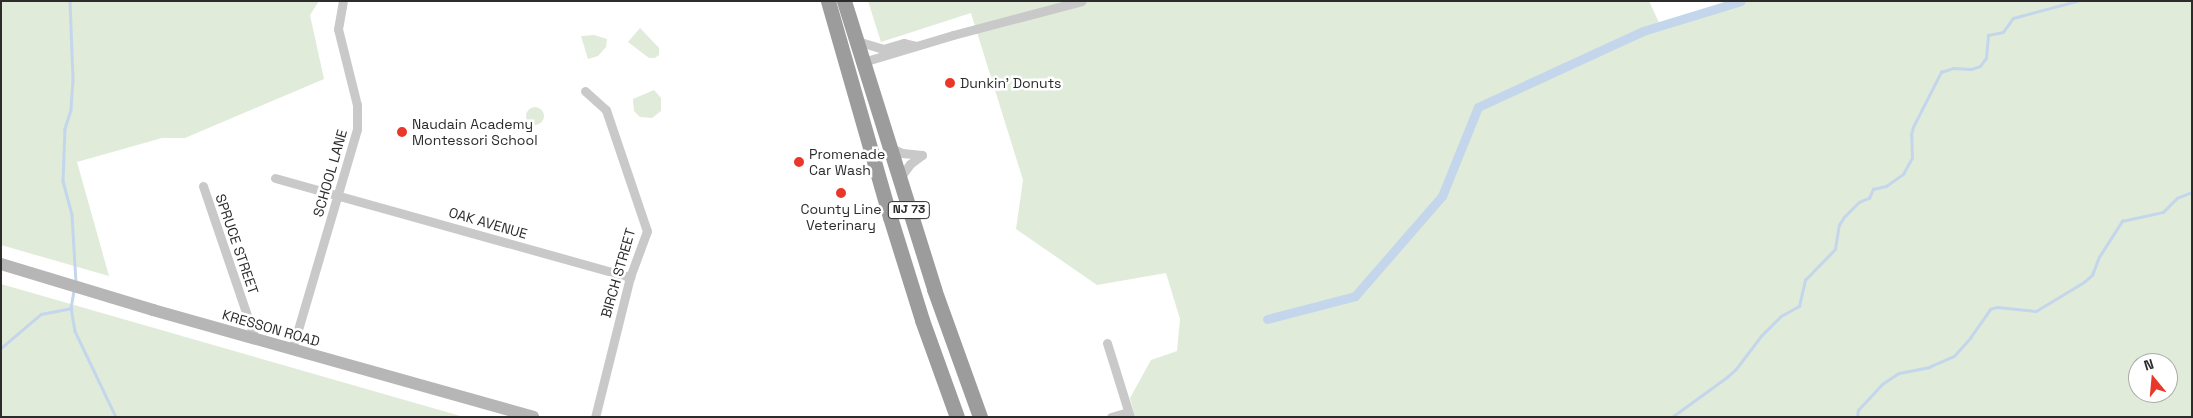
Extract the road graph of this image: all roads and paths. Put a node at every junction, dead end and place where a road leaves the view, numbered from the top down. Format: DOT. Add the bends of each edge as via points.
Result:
graph roads {
  1 [pos="343,1"];
  2 [pos="828,1"];
  3 [pos="844,1"];
  4 [pos="1082,1"];
  5 [pos="834,24"];
  6 [pos="856,41"];
  7 [pos="916,46"];
  8 [pos="863,62"];
  9 [pos="585,91"];
  10 [pos="890,147"];
  11 [pos="275,178"];
  12 [pos="899,179"];
  13 [pos="203,186"];
  14 [pos="338,196"];
  15 [pos="1,264"];
  16 [pos="630,277"];
  17 [pos="255,339"];
  18 [pos="1107,343"];
  19 [pos="292,350"];
  20 [pos="1129,414"];
  21 [pos="533,417"];
  22 [pos="595,417"];
  23 [pos="957,417"];
  24 [pos="980,417"];
  25 [pos="1112,417"];
  1 -- 14 [label="street, SCHOOL LANE" via="338,29 359,116"];
  2 -- 5 [label="highway, NJ 73"];
  3 -- 6 [label="highway, NJ 73"];
  4 -- 7 [label="street"];
  5 -- 8 [label="highway" via="843,31 851,54"];
  5 -- 23 [label="highway, NJ 73" via="922,320"];
  6 -- 7 [label="street" via="883,49 904,43"];
  6 -- 8 [label="highway, NJ 73"];
  7 -- 8 [label="street"];
  8 -- 10 [label="highway, NJ 73"];
  9 -- 16 [label="street, BIRCH STREET" via="606,110 646,225 647,231"];
  10 -- 12 [label="highway, NJ 73"];
  10 -- 12 [label="street" via="902,153 922,155"];
  11 -- 14 [label="street, OAK AVENUE"];
  12 -- 24 [label="highway, NJ 73"];
  13 -- 17 [label="street, SPRUCE STREET"];
  14 -- 16 [label="street, OAK AVENUE"];
  14 -- 19 [label="street, SCHOOL LANE"];
  15 -- 17 [label="main road, KRESSON ROAD"];
  16 -- 22 [label="street, BIRCH STREET"];
  17 -- 19 [label="main road, KRESSON ROAD"];
  18 -- 20 [label="street"];
  19 -- 21 [label="main road, KRESSON ROAD"];
  20 -- 25 [label="street"];
}
